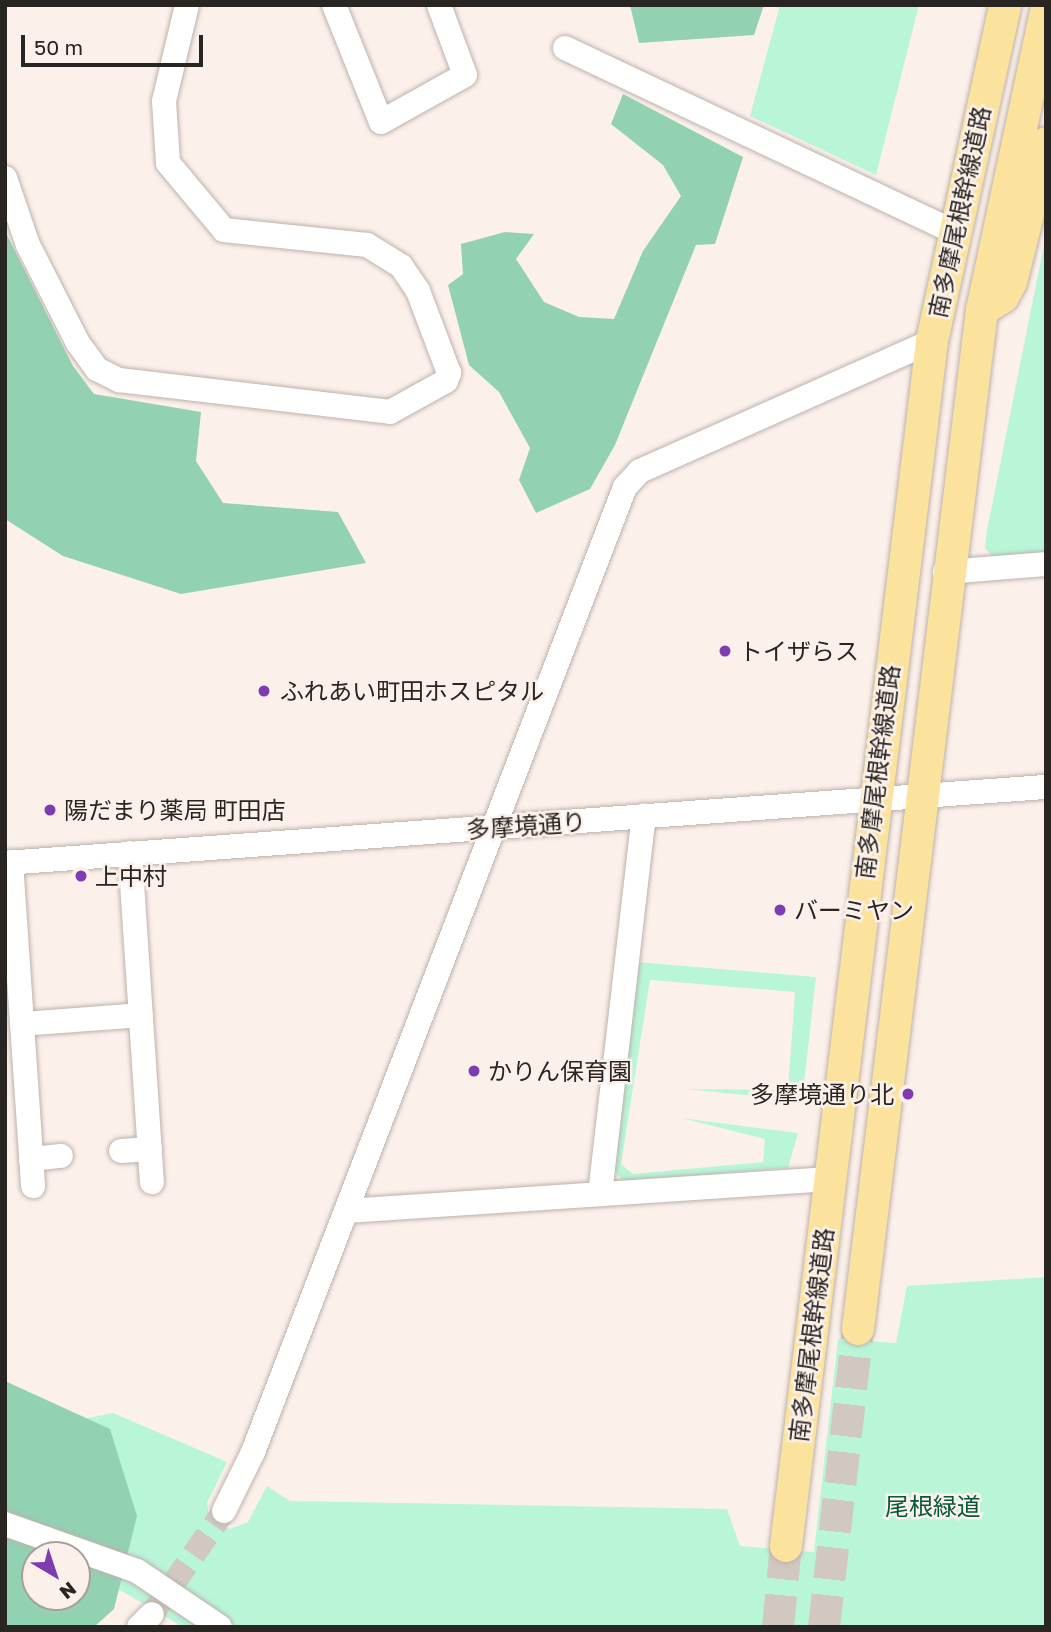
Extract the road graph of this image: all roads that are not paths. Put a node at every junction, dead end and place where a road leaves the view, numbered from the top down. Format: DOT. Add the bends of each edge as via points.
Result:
graph roads {
  1 [pos="187,5"];
  2 [pos="334,5"];
  3 [pos="439,5"];
  4 [pos="1005,5"];
  5 [pos="1046,11"];
  6 [pos="565,48"];
  7 [pos="1046,143"];
  8 [pos="5,178"];
  9 [pos="953,231"];
  10 [pos="982,310"];
  11 [pos="932,341"];
  12 [pos="1046,564"];
  13 [pos="946,572"];
  14 [pos="1046,787"];
  15 [pos="920,796"];
  16 [pos="874,800"];
  17 [pos="644,816"];
  18 [pos="492,827"];
  19 [pos="130,853"];
  20 [pos="8,862"];
  21 [pos="141,1015"];
  22 [pos="22,1024"];
  23 [pos="150,1149"];
  24 [pos="121,1151"];
  25 [pos="61,1156"];
  26 [pos="32,1159"];
  27 [pos="829,1179"];
  28 [pos="152,1181"];
  29 [pos="33,1186"];
  30 [pos="600,1194"];
  31 [pos="347,1211"];
  32 [pos="858,1329"];
  33 [pos="225,1511"];
  34 [pos="5,1524"];
  35 [pos="786,1546"];
  36 [pos="220,1627"];
  1 -- 8 [label="street" via="164,101 168,163 224,230 367,245 401,266 418,291 449,373 446,381 390,412 119,380 97,369 78,343 28,245"];
  2 -- 3 [label="street" via="381,122 465,75"];
  4 -- 9 [label="main road, 南多摩尾根幹線道路"];
  5 -- 10 [label="main road, 南多摩尾根幹線道路"];
  6 -- 9 [label="street"];
  7 -- 10 [label="main road" via="1011,282 1003,297"];
  9 -- 11 [label="main road, 南多摩尾根幹線道路"];
  10 -- 13 [label="main road, 南多摩尾根幹線道路"];
  11 -- 16 [label="main road, 南多摩尾根幹線道路"];
  11 -- 18 [label="street" via="633,478"];
  12 -- 13 [label="street"];
  13 -- 15 [label="main road, 南多摩尾根幹線道路"];
  14 -- 15 [label="street, 多摩境通り"];
  15 -- 16 [label="street, 多摩境通り"];
  15 -- 32 [label="main road, 南多摩尾根幹線道路"];
  16 -- 17 [label="street, 多摩境通り"];
  16 -- 27 [label="main road, 南多摩尾根幹線道路"];
  17 -- 18 [label="street, 多摩境通り"];
  17 -- 30 [label="street"];
  18 -- 19 [label="street, 多摩境通り"];
  18 -- 31 [label="street"];
  19 -- 20 [label="street, 多摩境通り"];
  19 -- 21 [label="street"];
  20 -- 22 [label="street"];
  21 -- 22 [label="street"];
  21 -- 23 [label="street"];
  22 -- 26 [label="street"];
  23 -- 24 [label="street"];
  23 -- 28 [label="street"];
  25 -- 26 [label="street"];
  26 -- 29 [label="street"];
  27 -- 30 [label="street"];
  27 -- 35 [label="main road, 南多摩尾根幹線道路"];
  30 -- 31 [label="street"];
  31 -- 33 [label="street"];
  34 -- 36 [label="street" via="137,1571"];
}
